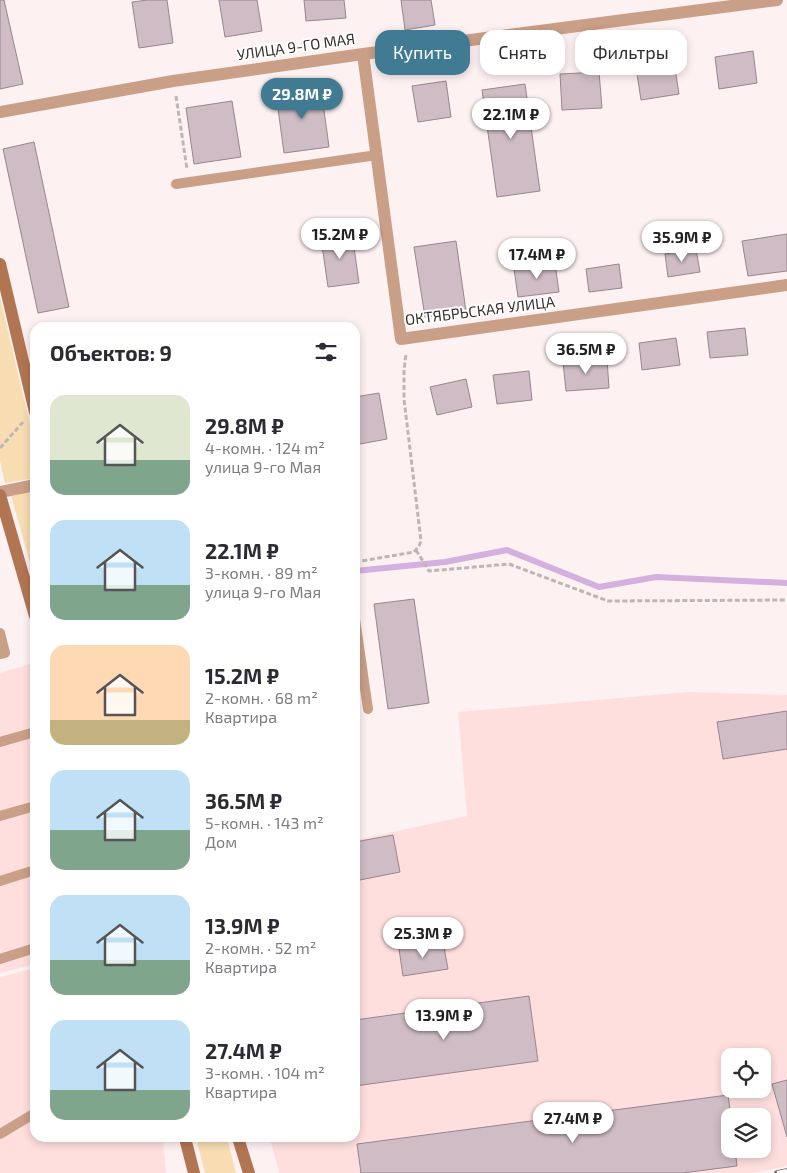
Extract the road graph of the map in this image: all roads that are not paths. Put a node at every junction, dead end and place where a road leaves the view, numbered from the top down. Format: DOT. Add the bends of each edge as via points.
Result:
graph roads {
  1 [pos="777,0"];
  2 [pos="363,54"];
  3 [pos="0,112"];
  4 [pos="378,155"];
  5 [pos="176,184"];
  6 [pos="0,264"];
  7 [pos="787,285"];
  8 [pos="30,390"];
  9 [pos="30,486"];
  10 [pos="0,493"];
  11 [pos="2,511"];
  12 [pos="30,600"];
  13 [pos="0,633"];
  14 [pos="0,654"];
  15 [pos="360,675"];
  16 [pos="368,709"];
  17 [pos="30,733"];
  18 [pos="0,742"];
  19 [pos="30,807"];
  20 [pos="0,816"];
  21 [pos="30,872"];
  22 [pos="0,881"];
  23 [pos="30,950"];
  24 [pos="0,959"];
  25 [pos="30,1116"];
  26 [pos="0,1134"];
  27 [pos="186,1142"];
  28 [pos="239,1142"];
  29 [pos="194,1173"];
  30 [pos="249,1173"];
  1 -- 2 [label="street, УЛИЦА 9-ГО МАЯ"];
  2 -- 3 [label="street, УЛИЦА 9-ГО МАЯ" via="173,80"];
  2 -- 4 [label="street, ОКТЯБРЬСКАЯ УЛИЦА"];
  4 -- 5 [label="lane"];
  4 -- 7 [label="street, ОКТЯБРЬСКАЯ УЛИЦА" via="401,339"];
  6 -- 8 [label="main road"];
  9 -- 10 [label="street"];
  10 -- 11 [label="main road"];
  11 -- 12 [label="main road"];
  13 -- 14 [label="lane" via="4,653"];
  15 -- 16 [label="lane"];
  17 -- 18 [label="lane"];
  19 -- 20 [label="lane"];
  21 -- 22 [label="lane"];
  23 -- 24 [label="lane"];
  25 -- 26 [label="lane"];
  27 -- 29 [label="main road"];
  28 -- 30 [label="main road"];
}
